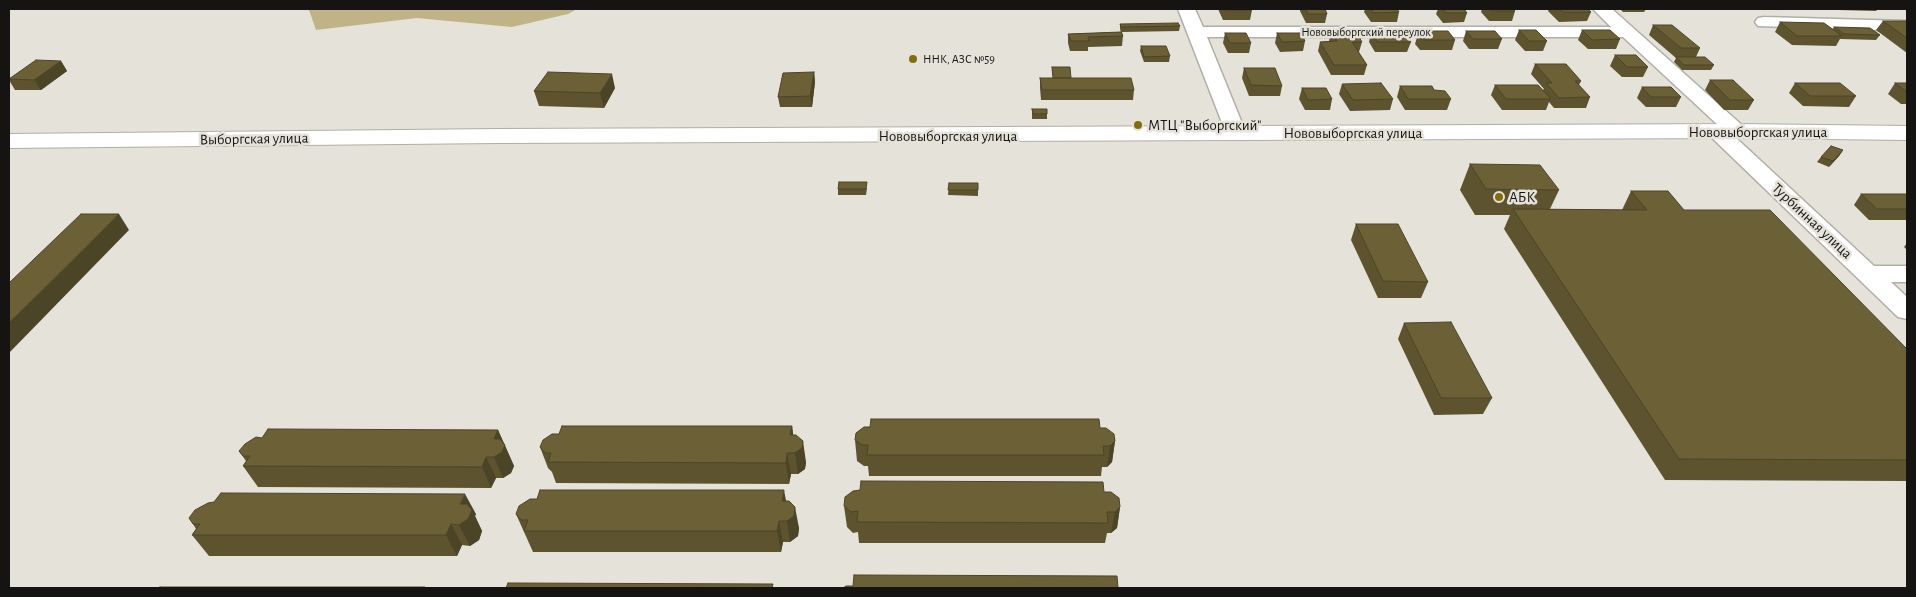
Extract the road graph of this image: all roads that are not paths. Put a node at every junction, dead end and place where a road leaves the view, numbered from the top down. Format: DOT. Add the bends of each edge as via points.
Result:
graph roads {
  1 [pos="1187,9"];
  2 [pos="1602,9"];
  3 [pos="1764,22"];
  4 [pos="1907,26"];
  5 [pos="1197,32"];
  6 [pos="1626,32"];
  7 [pos="1726,131"];
  8 [pos="1236,133"];
  9 [pos="1907,133"];
  10 [pos="499,136"];
  11 [pos="9,141"];
  12 [pos="1868,274"];
  13 [pos="1907,274"];
  14 [pos="1907,311"];
  1 -- 5 [label="street"];
  2 -- 6 [label="street, Турбинная улица"];
  3 -- 4 [label="street"];
  5 -- 6 [label="street, Нововыборгский переулок"];
  5 -- 8 [label="street"];
  6 -- 7 [label="street, Турбинная улица"];
  7 -- 8 [label="street, Нововыборгская улица"];
  7 -- 9 [label="street, Нововыборгская улица"];
  7 -- 12 [label="street, Турбинная улица"];
  8 -- 10 [label="street, Нововыборгская улица"];
  10 -- 11 [label="street, Выборгская улица"];
  12 -- 13 [label="street"];
  12 -- 14 [label="street, Турбинная улица"];
}
